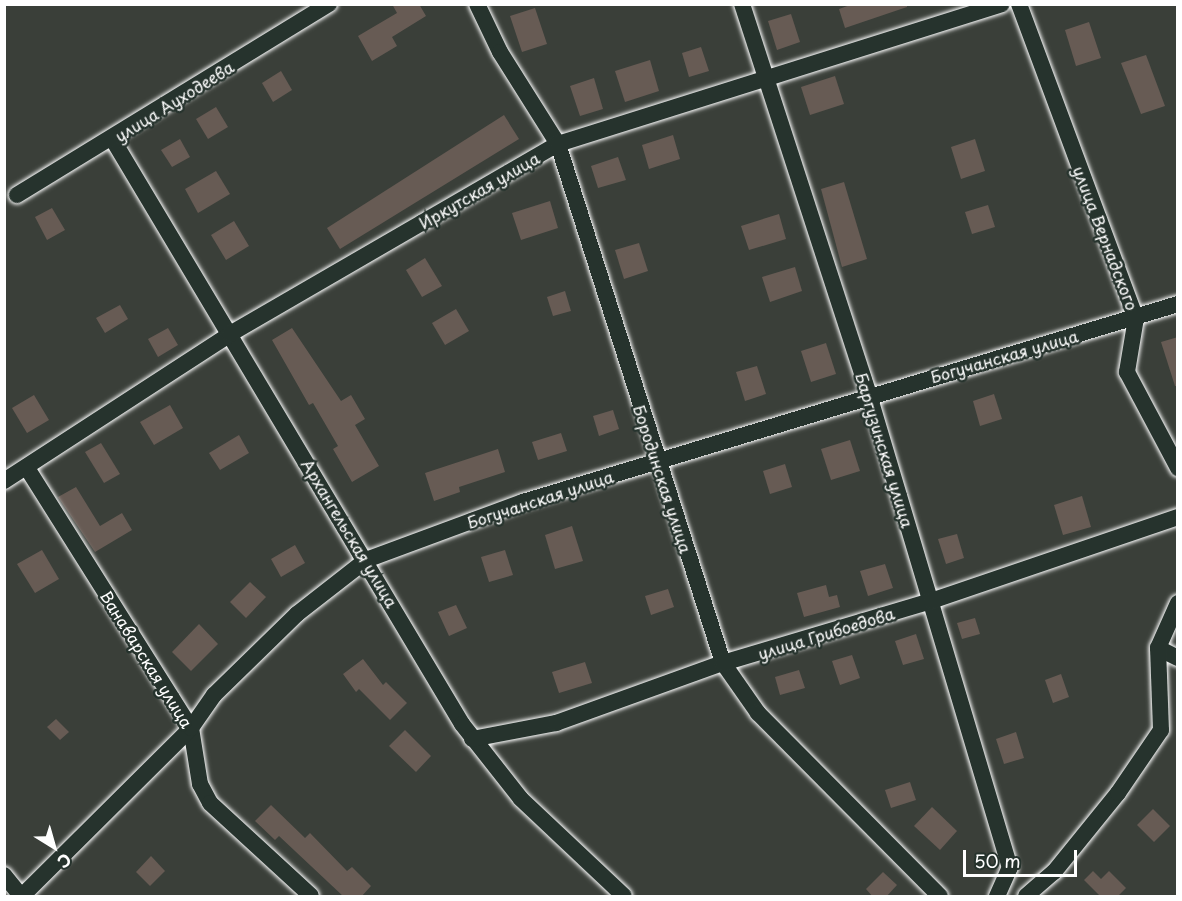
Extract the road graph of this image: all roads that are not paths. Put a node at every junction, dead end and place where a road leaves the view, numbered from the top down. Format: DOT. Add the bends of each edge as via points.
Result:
graph roads {
  1 [pos="329,4"];
  2 [pos="477,4"];
  3 [pos="742,4"];
  4 [pos="1001,4"];
  5 [pos="1018,4"];
  6 [pos="766,78"];
  7 [pos="113,140"];
  8 [pos="558,144"];
  9 [pos="18,195"];
  10 [pos="1178,304"];
  11 [pos="1136,318"];
  12 [pos="230,334"];
  13 [pos="869,395"];
  14 [pos="657,461"];
  15 [pos="27,468"];
  16 [pos="1178,468"];
  17 [pos="4,482"];
  18 [pos="1178,517"];
  19 [pos="366,560"];
  20 [pos="931,602"];
  21 [pos="1178,603"];
  22 [pos="1158,648"];
  23 [pos="1178,658"];
  24 [pos="723,663"];
  25 [pos="191,728"];
  26 [pos="472,739"];
  27 [pos="4,875"];
  28 [pos="22,897"];
  29 [pos="311,897"];
  30 [pos="624,897"];
  31 [pos="940,897"];
  32 [pos="997,897"];
  33 [pos="1026,897"];
  1 -- 7 [label="street, улица Ауходеева"];
  2 -- 8 [label="street, Бородинская улица" via="500,52"];
  3 -- 6 [label="street, Баргузинская улица"];
  4 -- 6 [label="street, Иркутская улица"];
  5 -- 11 [label="street, улица Вернадского"];
  6 -- 8 [label="street, Иркутская улица"];
  6 -- 13 [label="street, Баргузинская улица"];
  7 -- 9 [label="street, улица Ауходеева"];
  7 -- 12 [label="street, Архангельская улица"];
  8 -- 12 [label="street, Иркутская улица"];
  8 -- 14 [label="street, Бородинская улица"];
  10 -- 11 [label="street, Богучанская улица"];
  11 -- 13 [label="street, Богучанская улица"];
  11 -- 16 [label="street, улица Вернадского" via="1127,372"];
  12 -- 15 [label="street, Иркутская улица"];
  12 -- 19 [label="street, Архангельская улица"];
  13 -- 14 [label="street, Богучанская улица"];
  13 -- 20 [label="street, Баргузинская улица"];
  14 -- 19 [label="street, Богучанская улица" via="523,502"];
  14 -- 24 [label="street, Бородинская улица"];
  15 -- 17 [label="street, Иркутская улица"];
  15 -- 25 [label="street, Ванаварская улица"];
  18 -- 20 [label="street, улица Грибоедова"];
  19 -- 25 [label="street, Богучанская улица" via="297,614 214,695"];
  19 -- 26 [label="street, Архангельская улица"];
  20 -- 24 [label="street, улица Грибоедова"];
  20 -- 32 [label="street, Баргузинская улица" via="1010,867"];
  21 -- 22 [label="street"];
  22 -- 23 [label="street"];
  22 -- 33 [label="street" via="1161,730 1068,855"];
  24 -- 26 [label="street, улица Грибоедова" via="556,723"];
  24 -- 31 [label="street, Бородинская улица" via="758,713"];
  25 -- 28 [label="street, Богучанская улица"];
  25 -- 29 [label="street, Ванаварская улица" via="200,784 210,803"];
  26 -- 30 [label="street, Архангельская улица" via="521,799"];
  27 -- 28 [label="street"];
}
